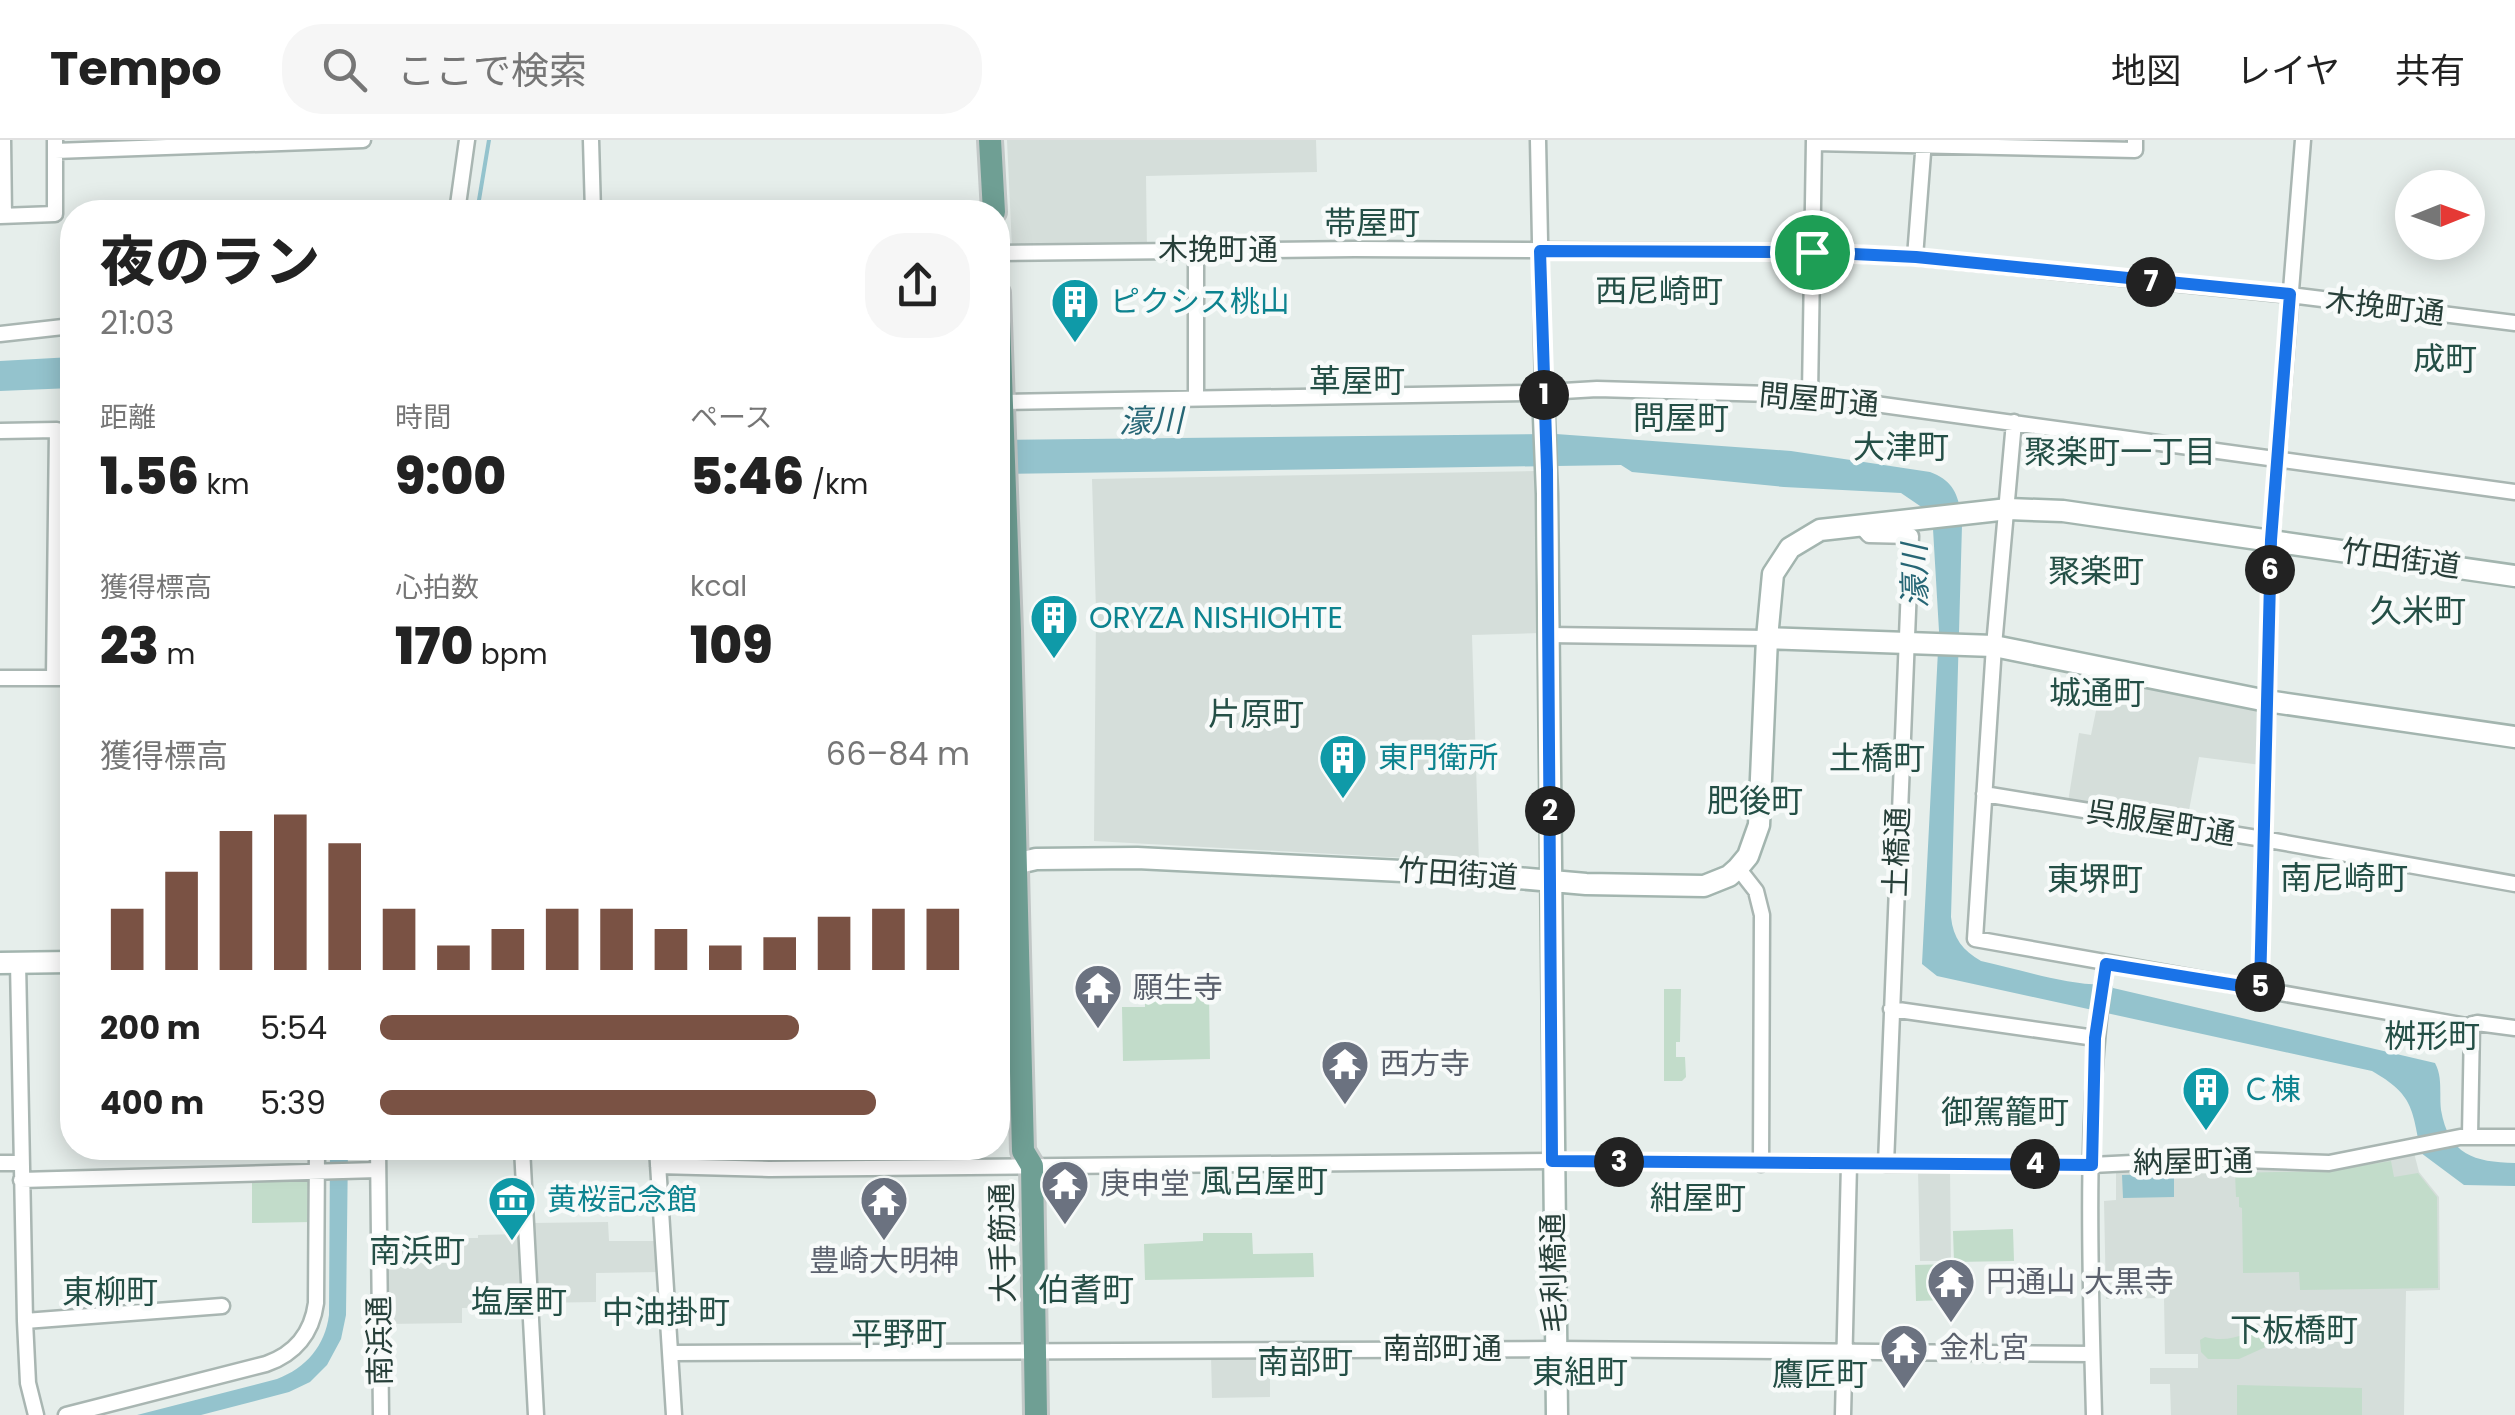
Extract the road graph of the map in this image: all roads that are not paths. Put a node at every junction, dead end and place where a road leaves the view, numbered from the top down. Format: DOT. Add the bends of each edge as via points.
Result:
graph roads {
  1 [pos="2,140"];
  2 [pos="362,140"];
  3 [pos="467,140"];
  4 [pos="591,140"];
  5 [pos="990,140"];
  6 [pos="1538,140"];
  7 [pos="2135,140"];
  8 [pos="2303,140"];
  9 [pos="1814,142"];
  10 [pos="1924,142"];
  11 [pos="237,143"];
  12 [pos="2000,143"];
  13 [pos="55,146"];
  14 [pos="459,200"];
  15 [pos="594,200"];
  16 [pos="993,200"];
  17 [pos="2,216"];
  18 [pos="1196,251"];
  19 [pos="1540,251"];
  20 [pos="1814,252"];
  21 [pos="1010,254"];
  22 [pos="1916,257"];
  23 [pos="2290,294"];
  24 [pos="2515,323"];
  25 [pos="60,327"];
  26 [pos="0,334"];
  27 [pos="1543,392"];
  28 [pos="1810,395"];
  29 [pos="1196,398"];
  30 [pos="1010,402"];
  31 [pos="2014,422"];
  32 [pos="0,431"];
  33 [pos="2278,458"];
  34 [pos="2515,492"];
  35 [pos="2008,509"];
  36 [pos="1860,525"];
  37 [pos="2271,540"];
  38 [pos="2515,576"];
  39 [pos="1548,635"];
  40 [pos="1766,638"];
  41 [pos="1906,642"];
  42 [pos="1994,646"];
  43 [pos="0,678"];
  44 [pos="54,678"];
  45 [pos="60,678"];
  46 [pos="2266,701"];
  47 [pos="2515,737"];
  48 [pos="1984,794"];
  49 [pos="2263,839"];
  50 [pos="1010,865"];
  51 [pos="1738,868"];
  52 [pos="1550,880"];
  53 [pos="2515,884"];
  54 [pos="1010,932"];
  55 [pos="60,962"];
  56 [pos="9,963"];
  57 [pos="2105,971"];
  58 [pos="2260,989"];
  59 [pos="1891,1009"];
  60 [pos="2472,1024"];
  61 [pos="2515,1028"];
  62 [pos="2095,1038"];
  63 [pos="2465,1136"];
  64 [pos="2515,1137"];
  65 [pos="318,1160"];
  66 [pos="378,1160"];
  67 [pos="523,1160"];
  68 [pos="658,1160"];
  69 [pos="1552,1161"];
  70 [pos="0,1163"];
  71 [pos="21,1163"];
  72 [pos="1761,1164"];
  73 [pos="1849,1164"];
  74 [pos="1886,1164"];
  75 [pos="2092,1165"];
  76 [pos="658,1166"];
  77 [pos="1032,1166"];
  78 [pos="378,1170"];
  79 [pos="319,1172"];
  80 [pos="21,1180"];
  81 [pos="222,1306"];
  82 [pos="25,1321"];
  83 [pos="1555,1349"];
  84 [pos="1034,1352"];
  85 [pos="1845,1352"];
  86 [pos="672,1353"];
  87 [pos="2092,1354"];
  88 [pos="36,1415"];
  89 [pos="66,1415"];
  90 [pos="381,1415"];
  91 [pos="536,1415"];
  92 [pos="674,1415"];
  93 [pos="1036,1415"];
  94 [pos="1557,1415"];
  95 [pos="1843,1415"];
  96 [pos="2094,1415"];
  1 -- 17 [label="street"];
  2 -- 11 [label="street"];
  3 -- 14 [label="street"];
  4 -- 15 [label="street"];
  5 -- 16 [label="main road"];
  6 -- 19 [label="street"];
  7 -- 12 [label="street" via="2135,150"];
  8 -- 23 [label="street"];
  9 -- 10 [label="street"];
  9 -- 20 [label="street"];
  10 -- 12 [label="street"];
  10 -- 22 [label="street"];
  11 -- 13 [label="street"];
  13 -- 17 [label="street" via="55,214"];
  18 -- 19 [label="street, 木挽町通"];
  18 -- 21 [label="street, 木挽町通"];
  18 -- 29 [label="street"];
  19 -- 20 [label="street, 木挽町通"];
  19 -- 27 [label="street"];
  20 -- 22 [label="street, 木挽町通"];
  20 -- 28 [label="street"];
  22 -- 23 [label="street, 木挽町通"];
  23 -- 24 [label="street, 木挽町通"];
  23 -- 33 [label="street"];
  25 -- 26 [label="street"];
  27 -- 28 [label="street, 問屋町通"];
  27 -- 29 [label="street, 問屋町通"];
  27 -- 39 [label="main road, 毛利橋通"];
  28 -- 31 [label="street, 問屋町通"];
  29 -- 30 [label="street, 問屋町通"];
  31 -- 33 [label="street, 問屋町通"];
  31 -- 35 [label="street"];
  32 -- 44 [label="street" via="57,430"];
  33 -- 34 [label="street, 問屋町通"];
  33 -- 37 [label="street"];
  35 -- 36 [label="main road, 竹田街道"];
  35 -- 37 [label="main road, 竹田街道"];
  35 -- 42 [label="street"];
  36 -- 40 [label="main road, 竹田街道" via="1820,530 1790,548 1773,574"];
  36 -- 41 [label="street, 土橋通" via="1869,535 1911,536"];
  37 -- 38 [label="main road, 竹田街道"];
  37 -- 46 [label="street"];
  39 -- 40 [label="street"];
  39 -- 52 [label="main road, 毛利橋通"];
  40 -- 41 [label="main road"];
  40 -- 51 [label="main road, 竹田街道" via="1759,826"];
  41 -- 42 [label="main road"];
  41 -- 59 [label="street, 土橋通"];
  42 -- 46 [label="main road"];
  42 -- 48 [label="street"];
  43 -- 44 [label="street"];
  44 -- 45 [label="street"];
  46 -- 47 [label="main road"];
  46 -- 49 [label="street"];
  48 -- 49 [label="street, 呉服屋町通"];
  48 -- 57 [label="street" via="1975,939"];
  49 -- 53 [label="street, 呉服屋町通"];
  49 -- 58 [label="street"];
  50 -- 52 [label="main road, 竹田街道" via="1137,858"];
  51 -- 52 [label="main road, 竹田街道" via="1704,886"];
  51 -- 72 [label="street" via="1756,891 1762,914"];
  52 -- 69 [label="main road, 毛利橋通"];
  54 -- 77 [label="main road, 大手筋通" via="1023,1151"];
  55 -- 56 [label="main road"];
  56 -- 71 [label="street"];
  57 -- 58 [label="street"];
  57 -- 62 [label="street"];
  58 -- 60 [label="street"];
  59 -- 62 [label="street"];
  59 -- 74 [label="street, 土橋通"];
  60 -- 61 [label="street"];
  60 -- 63 [label="street"];
  62 -- 75 [label="street"];
  63 -- 64 [label="street"];
  63 -- 75 [label="street, 納屋町通" via="2329,1163"];
  65 -- 79 [label="street"];
  66 -- 78 [label="street, 南浜通"];
  67 -- 91 [label="street"];
  68 -- 76 [label="street"];
  69 -- 72 [label="street, 納屋町通"];
  69 -- 77 [label="street, 納屋町通"];
  69 -- 83 [label="main road, 毛利橋通"];
  70 -- 71 [label="street"];
  71 -- 80 [label="street"];
  72 -- 73 [label="street, 納屋町通"];
  73 -- 74 [label="street, 納屋町通"];
  73 -- 85 [label="street"];
  74 -- 75 [label="street, 納屋町通"];
  75 -- 87 [label="street"];
  76 -- 77 [label="street, 納屋町通"];
  76 -- 86 [label="street"];
  77 -- 84 [label="main road, 大手筋通"];
  78 -- 79 [label="street"];
  78 -- 90 [label="street, 南浜通"];
  79 -- 80 [label="street"];
  79 -- 89 [label="street" via="316,1309 295,1348 266,1364"];
  80 -- 82 [label="street"];
  81 -- 82 [label="street"];
  82 -- 88 [label="street"];
  83 -- 84 [label="street, 南部町通"];
  83 -- 85 [label="street, 南部町通"];
  83 -- 94 [label="main road, 毛利橋通"];
  84 -- 86 [label="street, 南部町通"];
  84 -- 93 [label="main road, 大手筋通"];
  85 -- 87 [label="street, 南部町通"];
  85 -- 95 [label="street"];
  86 -- 92 [label="street"];
  87 -- 96 [label="street"];
}
